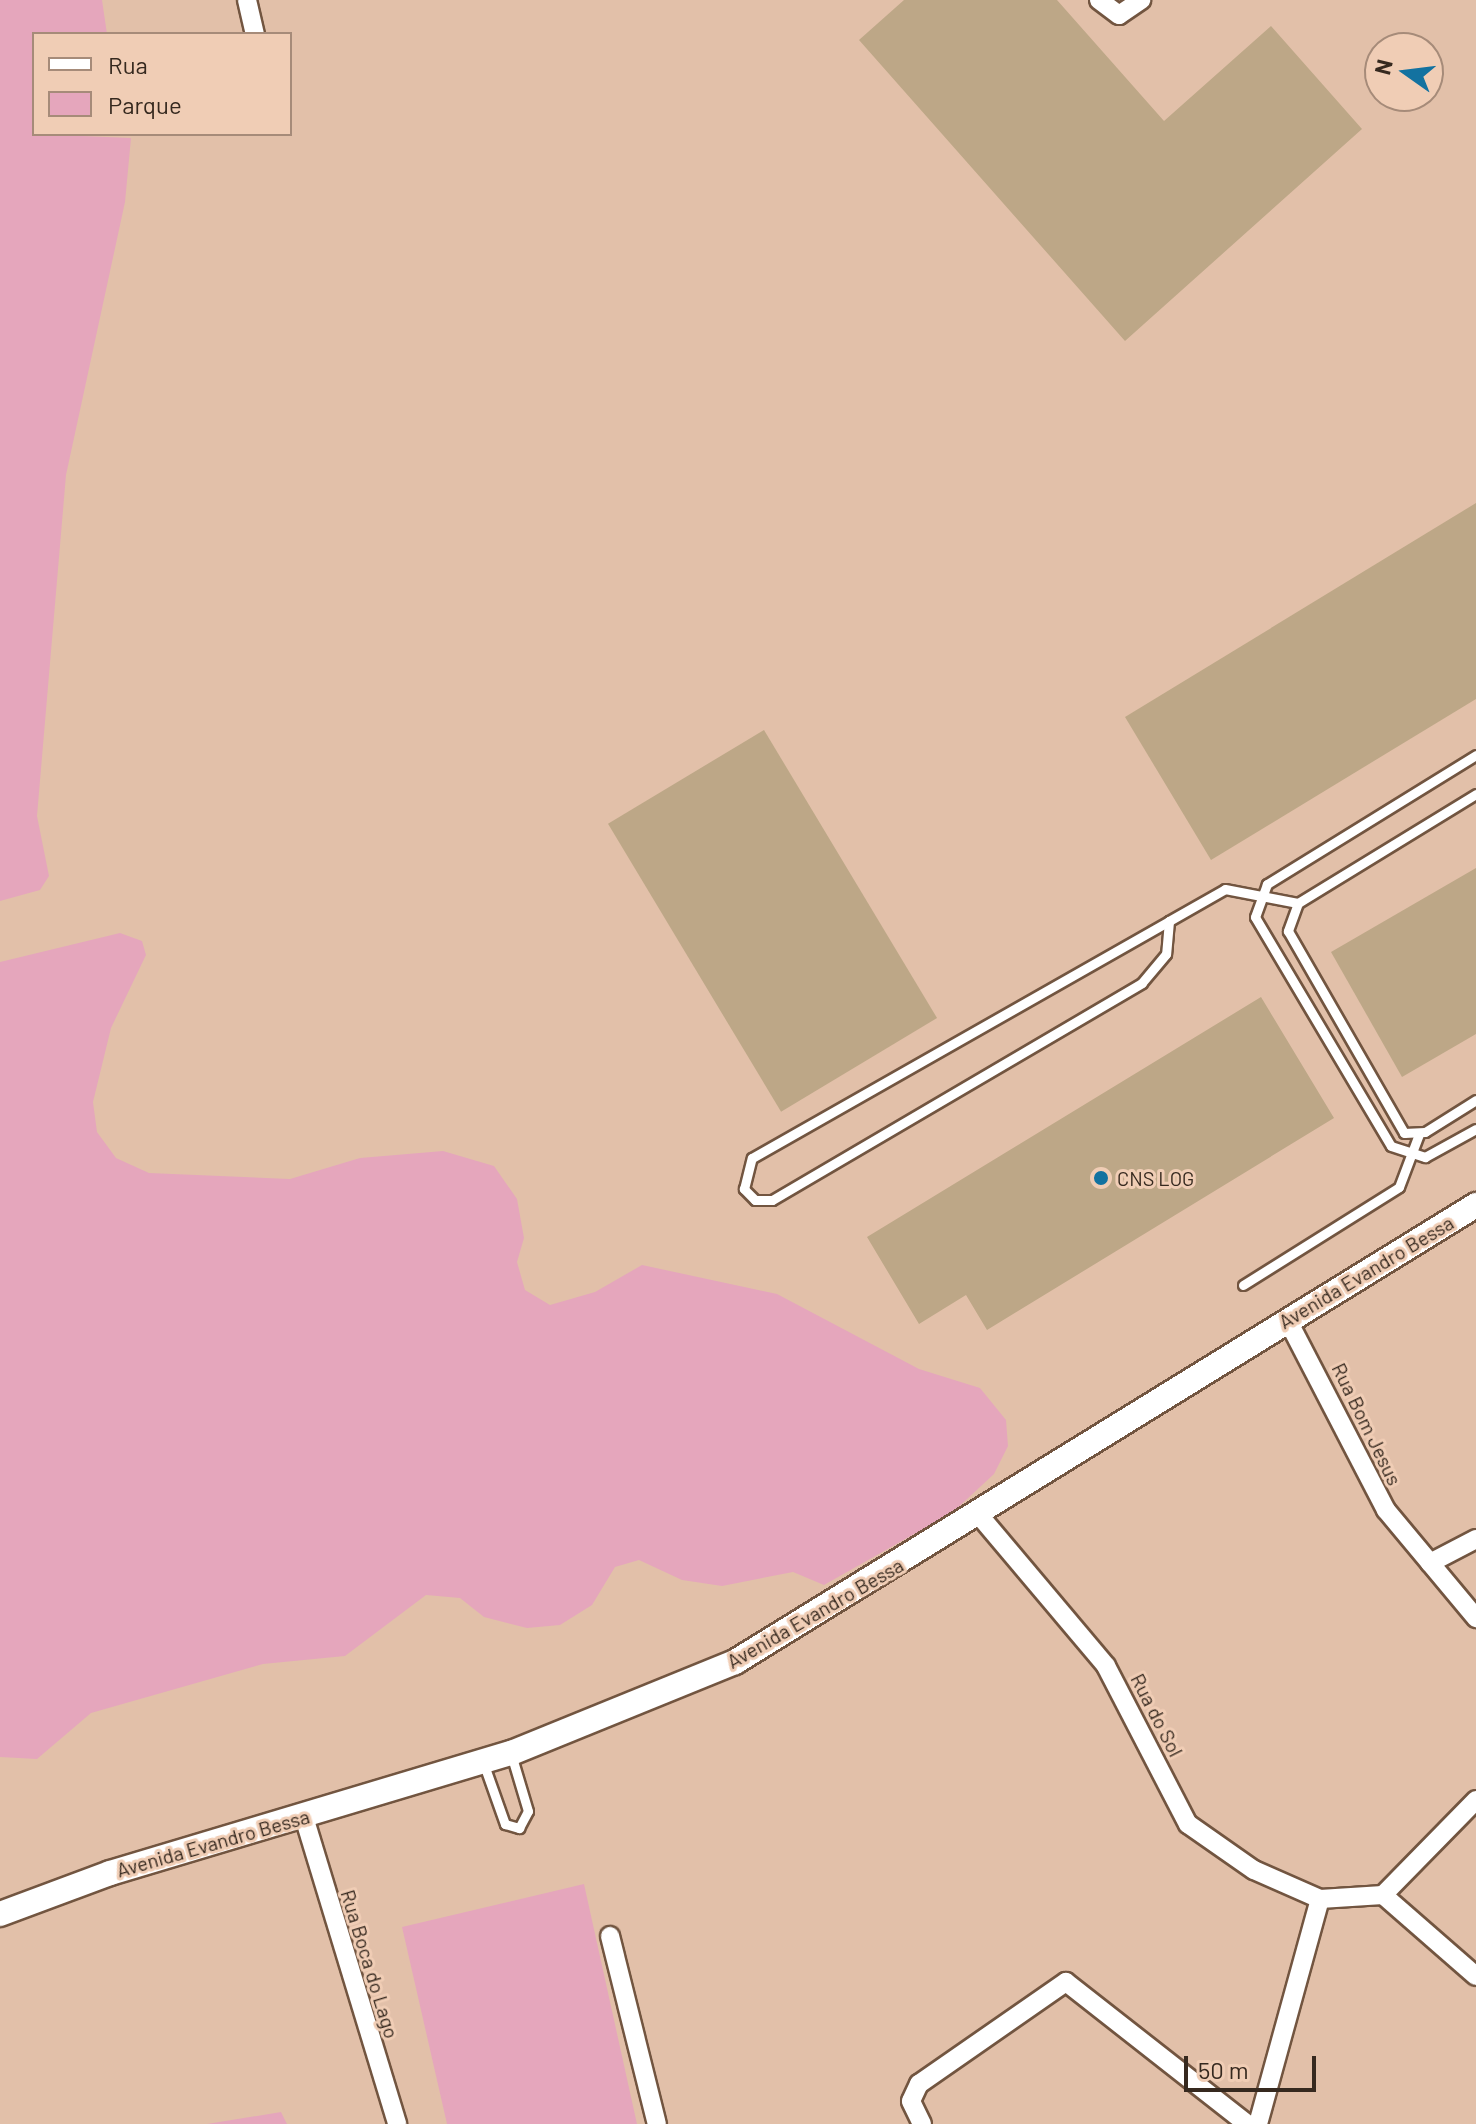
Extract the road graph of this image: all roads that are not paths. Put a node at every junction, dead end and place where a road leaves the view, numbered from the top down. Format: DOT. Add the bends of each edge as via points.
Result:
graph roads {
  1 [pos="247,0"];
  2 [pos="1099,0"];
  3 [pos="1141,0"];
  4 [pos="255,32"];
  5 [pos="1476,755"];
  6 [pos="1476,794"];
  7 [pos="1260,894"];
  8 [pos="1298,903"];
  9 [pos="1169,921"];
  10 [pos="1476,1100"];
  11 [pos="1476,1129"];
  12 [pos="1419,1134"];
  13 [pos="1414,1158"];
  14 [pos="1476,1205"];
  15 [pos="1243,1285"];
  16 [pos="1287,1319"];
  17 [pos="979,1515"];
  18 [pos="1476,1539"];
  19 [pos="1430,1563"];
  20 [pos="1476,1618"];
  21 [pos="511,1753"];
  22 [pos="483,1762"];
  23 [pos="1476,1800"];
  24 [pos="304,1817"];
  25 [pos="1383,1895"];
  26 [pos="1320,1899"];
  27 [pos="0,1914"];
  28 [pos="610,1936"];
  29 [pos="1476,1976"];
  30 [pos="1262,2118"];
  31 [pos="397,2124"];
  32 [pos="657,2124"];
  33 [pos="922,2124"];
  34 [pos="1247,2124"];
  35 [pos="1281,2124"];
  1 -- 4 [label="street"];
  2 -- 3 [label="street" via="1119,15"];
  5 -- 7 [label="lane"];
  6 -- 8 [label="lane"];
  7 -- 8 [label="lane"];
  7 -- 9 [label="lane" via="1225,889"];
  7 -- 13 [label="lane" via="1257,931 1391,1146"];
  8 -- 12 [label="lane" via="1288,938 1396,1125"];
  9 -- 9 [label="lane" via="752,1158 744,1189 755,1200 772,1200 1142,983 1166,954"];
  10 -- 12 [label="lane"];
  11 -- 13 [label="lane"];
  12 -- 13 [label="lane"];
  13 -- 15 [label="lane" via="1399,1187"];
  14 -- 16 [label="main road, Avenida Evandro Bessa"];
  16 -- 17 [label="main road, Avenida Evandro Bessa"];
  16 -- 19 [label="street, Rua Bom Jesus" via="1386,1510"];
  17 -- 21 [label="main road, Avenida Evandro Bessa" via="735,1662"];
  17 -- 26 [label="street, Rua do Sol" via="1106,1666 1196,1834"];
  18 -- 19 [label="street"];
  19 -- 20 [label="street, Rua Bom Jesus"];
  21 -- 22 [label="main road, Avenida Evandro Bessa"];
  21 -- 22 [label="lane" via="528,1811 519,1828 505,1824"];
  22 -- 24 [label="main road, Avenida Evandro Bessa"];
  23 -- 25 [label="street"];
  24 -- 27 [label="main road, Avenida Evandro Bessa" via="110,1873"];
  24 -- 31 [label="street, Rua Boca do Lago"];
  25 -- 26 [label="street"];
  25 -- 29 [label="street"];
  26 -- 30 [label="street"];
  28 -- 32 [label="street"];
  30 -- 35 [label="street"];
  33 -- 34 [label="street" via="911,2101 919,2084 1070,1982"];
}
